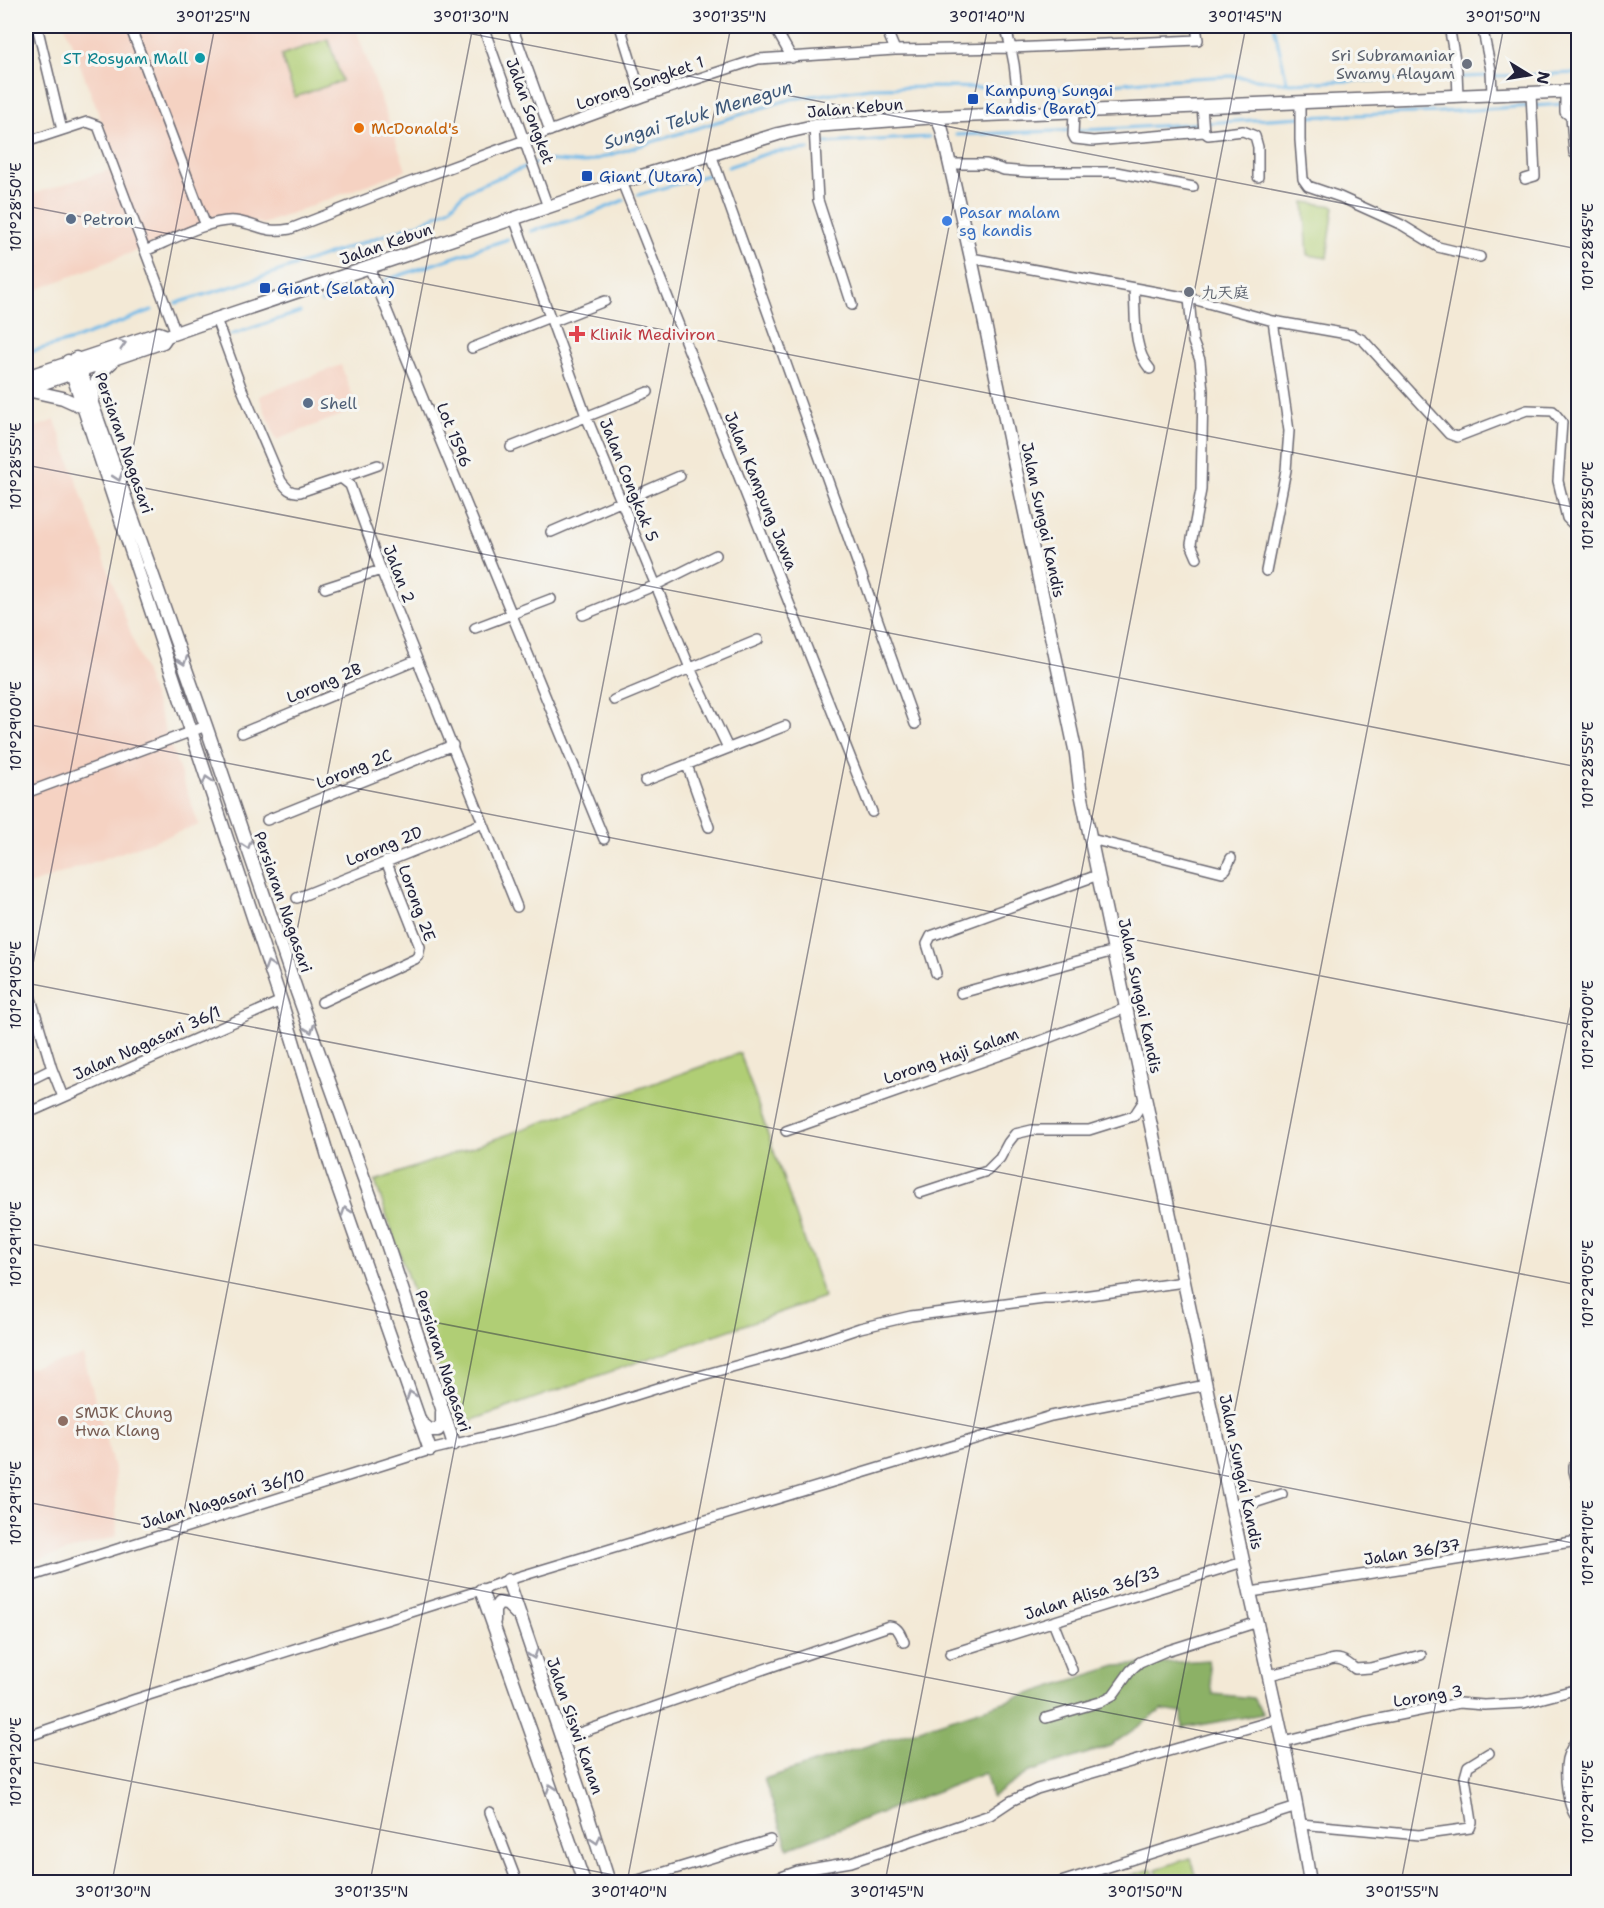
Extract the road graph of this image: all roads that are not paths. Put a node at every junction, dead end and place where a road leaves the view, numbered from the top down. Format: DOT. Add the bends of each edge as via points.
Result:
graph roads {
  1 [pos="37,26"];
  2 [pos="130,26"];
  3 [pos="483,26"];
  4 [pos="512,26"];
  5 [pos="620,26"];
  6 [pos="774,26"];
  7 [pos="885,26"];
  8 [pos="1005,26"];
  9 [pos="1196,26"];
  10 [pos="1449,26"];
  11 [pos="1482,26"];
  12 [pos="1011,48"];
  13 [pos="895,50"];
  14 [pos="792,58"];
  15 [pos="1578,91"];
  16 [pos="1492,94"];
  17 [pos="1458,96"];
  18 [pos="642,97"];
  19 [pos="1565,100"];
  20 [pos="1532,101"];
  21 [pos="1074,111"];
  22 [pos="1300,113"];
  23 [pos="1017,114"];
  24 [pos="937,117"];
  25 [pos="1203,121"];
  26 [pos="814,126"];
  27 [pos="62,130"];
  28 [pos="550,130"];
  29 [pos="524,140"];
  30 [pos="26,142"];
  31 [pos="711,154"];
  32 [pos="1578,156"];
  33 [pos="949,164"];
  34 [pos="1257,177"];
  35 [pos="1525,179"];
  36 [pos="622,182"];
  37 [pos="1193,187"];
  38 [pos="548,207"];
  39 [pos="514,218"];
  40 [pos="206,226"];
  41 [pos="145,251"];
  42 [pos="1480,257"];
  43 [pos="971,258"];
  44 [pos="369,267"];
  45 [pos="1134,289"];
  46 [pos="1189,298"];
  47 [pos="605,301"];
  48 [pos="852,305"];
  49 [pos="216,319"];
  50 [pos="551,319"];
  51 [pos="1273,321"];
  52 [pos="171,334"];
  53 [pos="472,348"];
  54 [pos="116,359"];
  55 [pos="72,360"];
  56 [pos="1150,369"];
  57 [pos="77,372"];
  58 [pos="26,376"];
  59 [pos="26,389"];
  60 [pos="648,392"];
  61 [pos="87,404"];
  62 [pos="586,416"];
  63 [pos="511,447"];
  64 [pos="378,465"];
  65 [pos="680,476"];
  66 [pos="341,478"];
  67 [pos="620,500"];
  68 [pos="1578,529"];
  69 [pos="551,531"];
  70 [pos="716,555"];
  71 [pos="1197,558"];
  72 [pos="381,570"];
  73 [pos="1266,571"];
  74 [pos="656,585"];
  75 [pos="325,588"];
  76 [pos="551,599"];
  77 [pos="512,614"];
  78 [pos="583,615"];
  79 [pos="475,628"];
  80 [pos="758,640"];
  81 [pos="417,660"];
  82 [pos="690,668"];
  83 [pos="614,700"];
  84 [pos="915,724"];
  85 [pos="206,726"];
  86 [pos="785,726"];
  87 [pos="191,732"];
  88 [pos="242,733"];
  89 [pos="453,745"];
  90 [pos="728,748"];
  91 [pos="687,765"];
  92 [pos="645,781"];
  93 [pos="26,793"];
  94 [pos="872,812"];
  95 [pos="267,820"];
  96 [pos="483,823"];
  97 [pos="709,827"];
  98 [pos="604,839"];
  99 [pos="1091,839"];
  100 [pos="1231,858"];
  101 [pos="386,861"];
  102 [pos="1098,875"];
  103 [pos="297,898"];
  104 [pos="517,907"];
  105 [pos="1114,951"];
  106 [pos="936,974"];
  107 [pos="26,982"];
  108 [pos="961,993"];
  109 [pos="281,1001"];
  110 [pos="321,1002"];
  111 [pos="1126,1008"];
  112 [pos="52,1069"];
  113 [pos="26,1082"];
  114 [pos="63,1097"];
  115 [pos="1145,1099"];
  116 [pos="26,1114"];
  117 [pos="786,1131"];
  118 [pos="920,1193"];
  119 [pos="1184,1282"];
  120 [pos="1206,1385"];
  121 [pos="442,1411"];
  122 [pos="420,1422"];
  123 [pos="454,1444"];
  124 [pos="430,1450"];
  125 [pos="1578,1462"];
  126 [pos="1578,1487"];
  127 [pos="1282,1494"];
  128 [pos="1231,1504"];
  129 [pos="1578,1541"];
  130 [pos="1243,1562"];
  131 [pos="26,1578"];
  132 [pos="508,1580"];
  133 [pos="481,1590"];
  134 [pos="1251,1592"];
  135 [pos="520,1618"];
  136 [pos="1053,1622"];
  137 [pos="1258,1622"];
  138 [pos="494,1625"];
  139 [pos="904,1642"];
  140 [pos="950,1654"];
  141 [pos="1421,1655"];
  142 [pos="1071,1670"];
  143 [pos="1269,1675"];
  144 [pos="1578,1690"];
  145 [pos="1046,1719"];
  146 [pos="1279,1719"];
  147 [pos="26,1737"];
  148 [pos="1578,1737"];
  149 [pos="562,1739"];
  150 [pos="1283,1742"];
  151 [pos="1489,1754"];
  152 [pos="1297,1807"];
  153 [pos="490,1812"];
  154 [pos="1578,1820"];
  155 [pos="1300,1824"];
  156 [pos="770,1840"];
  157 [pos="517,1882"];
  158 [pos="584,1882"];
  159 [pos="609,1882"];
  160 [pos="632,1882"];
  161 [pos="768,1882"];
  162 [pos="1061,1882"];
  163 [pos="1310,1882"];
  1 -- 27 [label="street"];
  2 -- 40 [label="street"];
  3 -- 29 [label="street, Jalan Songket"];
  4 -- 28 [label="street, Jalan Songket"];
  5 -- 18 [label="street"];
  6 -- 14 [label="street"];
  7 -- 13 [label="street"];
  8 -- 12 [label="street"];
  9 -- 12 [label="street, Lorong Songket 1" via="1198,40"];
  10 -- 17 [label="street"];
  11 -- 16 [label="street"];
  12 -- 13 [label="street, Lorong Songket 1"];
  12 -- 23 [label="street"];
  13 -- 14 [label="street, Lorong Songket 1"];
  14 -- 18 [label="street, Lorong Songket 1" via="758,59"];
  15 -- 19 [label="street, Jalan Kebun"];
  16 -- 17 [label="street, Jalan Kebun"];
  16 -- 20 [label="street, Jalan Kebun"];
  17 -- 22 [label="street, Jalan Kebun"];
  18 -- 28 [label="street, Lorong Songket 1"];
  19 -- 20 [label="street, Jalan Kebun"];
  19 -- 32 [label="street" via="1566,112 1571,117 1574,153"];
  20 -- 35 [label="street" via="1535,176"];
  21 -- 23 [label="street, Jalan Kebun"];
  21 -- 25 [label="street, Jalan Kebun"];
  21 -- 25 [label="street" via="1075,139 1093,141"];
  22 -- 25 [label="street, Jalan Kebun"];
  22 -- 42 [label="street" via="1303,179 1308,186 1401,225 1438,247"];
  23 -- 24 [label="street, Jalan Kebun"];
  24 -- 26 [label="street, Jalan Kebun"];
  24 -- 33 [label="street, Jalan Sungai Kandis"];
  25 -- 34 [label="street" via="1208,135 1243,131 1255,136"];
  26 -- 31 [label="street, Jalan Kebun"];
  26 -- 48 [label="street" via="818,200"];
  27 -- 30 [label="street"];
  27 -- 41 [label="street" via="87,122 100,129"];
  28 -- 29 [label="street, Lorong Songket 1"];
  29 -- 38 [label="street, Jalan Songket"];
  29 -- 40 [label="street, Lorong Songket 1" via="290,229 274,232 235,221"];
  31 -- 36 [label="street, Jalan Kebun"];
  31 -- 84 [label="street"];
  33 -- 37 [label="street" via="1027,172 1116,172"];
  33 -- 43 [label="street, Jalan Sungai Kandis"];
  36 -- 38 [label="street, Jalan Kebun"];
  36 -- 94 [label="street, Jalan Kampung Jawa"];
  38 -- 39 [label="street, Jalan Kebun"];
  39 -- 44 [label="street, Jalan Kebun"];
  39 -- 50 [label="street, Jalan Congkak 5"];
  40 -- 41 [label="street, Lorong Songket 1"];
  41 -- 52 [label="street"];
  43 -- 45 [label="street"];
  43 -- 99 [label="street, Jalan Sungai Kandis"];
  44 -- 49 [label="street, Jalan Kebun"];
  44 -- 77 [label="street, Lot 1596"];
  45 -- 46 [label="street"];
  45 -- 56 [label="street" via="1138,348"];
  46 -- 51 [label="street"];
  46 -- 71 [label="street" via="1203,391 1201,490 1191,544"];
  47 -- 50 [label="street"];
  49 -- 52 [label="street, Jalan Kebun"];
  49 -- 66 [label="street" via="287,490 300,492"];
  50 -- 53 [label="street"];
  50 -- 62 [label="street, Jalan Congkak 5"];
  51 -- 68 [label="street" via="1363,340 1449,434 1457,437 1527,410 1553,411 1563,422 1558,481 1567,518"];
  51 -- 73 [label="street" via="1289,431 1286,470"];
  52 -- 54 [label="street, Jalan Kebun" via="163,342"];
  55 -- 52 [label="street, Jalan Kebun, one-way" via="159,333"];
  54 -- 57 [label="street, Jalan Kebun"];
  54 -- 61 [label="street" via="100,372"];
  55 -- 57 [label="street, Persiaran Nagasari"];
  55 -- 58 [label="street, Jalan Kebun"];
  57 -- 59 [label="street, Jalan Kebun"];
  57 -- 61 [label="street, Persiaran Nagasari"];
  59 -- 61 [label="street"];
  60 -- 62 [label="street"];
  61 -- 85 [label="street, Persiaran Nagasari, one-way"];
  61 -- 87 [label="street, Persiaran Nagasari"];
  62 -- 63 [label="street"];
  62 -- 67 [label="street, Jalan Congkak 5"];
  64 -- 66 [label="street"];
  65 -- 67 [label="street"];
  66 -- 72 [label="street, Jalan 2" via="350,486"];
  67 -- 69 [label="street"];
  67 -- 74 [label="street, Jalan Congkak 5"];
  70 -- 74 [label="street"];
  72 -- 75 [label="street"];
  72 -- 81 [label="street, Jalan 2"];
  74 -- 78 [label="street"];
  74 -- 82 [label="street, Jalan Congkak 5"];
  76 -- 77 [label="street"];
  77 -- 79 [label="street"];
  77 -- 98 [label="street, Lot 1596"];
  80 -- 82 [label="street"];
  81 -- 88 [label="street, Lorong 2B"];
  81 -- 89 [label="street, Jalan 2"];
  82 -- 83 [label="street"];
  82 -- 90 [label="street, Jalan Congkak 5"];
  85 -- 87 [label="street"];
  85 -- 121 [label="street, Persiaran Nagasari, one-way"];
  86 -- 90 [label="street"];
  87 -- 93 [label="street"];
  109 -- 87 [label="street, Persiaran Nagasari, one-way"];
  89 -- 95 [label="street, Lorong 2C"];
  89 -- 96 [label="street, Jalan 2"];
  90 -- 91 [label="street"];
  91 -- 92 [label="street"];
  91 -- 97 [label="street"];
  96 -- 101 [label="street, Lorong 2D"];
  96 -- 104 [label="street, Jalan 2"];
  99 -- 100 [label="street" via="1222,872"];
  99 -- 102 [label="street, Jalan Sungai Kandis"];
  101 -- 103 [label="street, Lorong 2D"];
  101 -- 110 [label="street, Lorong 2E" via="420,947 418,956"];
  102 -- 105 [label="street, Jalan Sungai Kandis"];
  102 -- 106 [label="street" via="931,936 927,945"];
  105 -- 108 [label="street"];
  105 -- 111 [label="street, Jalan Sungai Kandis"];
  107 -- 112 [label="street"];
  109 -- 114 [label="street, Jalan Nagasari 36/1"];
  122 -- 109 [label="street, Persiaran Nagasari, one-way" via="333,1173"];
  111 -- 115 [label="street, Jalan Sungai Kandis"];
  111 -- 117 [label="street, Lorong Haji Salam"];
  112 -- 113 [label="street"];
  112 -- 114 [label="street"];
  114 -- 116 [label="street, Jalan Nagasari 36/1"];
  115 -- 118 [label="street" via="1134,1116 1089,1130 1032,1130 1016,1134 987,1171"];
  115 -- 119 [label="street, Jalan Sungai Kandis"];
  119 -- 120 [label="street, Jalan Sungai Kandis"];
  119 -- 123 [label="street, Jalan Nagasari 36/10" via="900,1318 556,1420"];
  120 -- 128 [label="street, Jalan Sungai Kandis"];
  120 -- 132 [label="street" via="1051,1416"];
  121 -- 122 [label="street" via="438,1430 430,1431"];
  121 -- 123 [label="street, Persiaran Nagasari"];
  122 -- 124 [label="street, Persiaran Nagasari"];
  123 -- 124 [label="street, Jalan Nagasari 36/10"];
  124 -- 131 [label="street, Jalan Nagasari 36/10"];
  125 -- 126 [label="street" via="1574,1471"];
  127 -- 128 [label="street" via="1254,1503"];
  128 -- 130 [label="street, Jalan Sungai Kandis"];
  129 -- 134 [label="street, Jalan 36/37"];
  130 -- 134 [label="street, Jalan Sungai Kandis"];
  130 -- 136 [label="street, Jalan Alisa 36/33"];
  132 -- 133 [label="street"];
  132 -- 135 [label="street, Jalan Siswi Kanan"];
  133 -- 138 [label="street"];
  133 -- 147 [label="street"];
  134 -- 137 [label="street, Jalan Sungai Kandis"];
  135 -- 138 [label="street" via="507,1604 499,1603 494,1610"];
  135 -- 149 [label="street, Jalan Siswi Kanan, one-way"];
  136 -- 140 [label="street, Jalan Alisa 36/33"];
  136 -- 142 [label="street"];
  137 -- 143 [label="street, Jalan Sungai Kandis"];
  137 -- 145 [label="street" via="1140,1662 1113,1695"];
  158 -- 138 [label="street, one-way"];
  139 -- 149 [label="street" via="898,1629 889,1626"];
  141 -- 143 [label="street" via="1355,1669 1344,1660 1331,1659"];
  143 -- 146 [label="street, Jalan Sungai Kandis"];
  144 -- 150 [label="street, Lorong 3" via="1524,1703 1459,1703"];
  146 -- 150 [label="street, Jalan Sungai Kandis"];
  146 -- 161 [label="street" via="1037,1789 990,1815 851,1862 798,1871"];
  148 -- 154 [label="street" via="1568,1759 1566,1776 1568,1796"];
  149 -- 159 [label="street, Jalan Siswi Kanan, one-way"];
  150 -- 152 [label="street, Jalan Sungai Kandis"];
  151 -- 155 [label="street" via="1468,1766 1465,1777 1470,1828 1419,1834"];
  152 -- 155 [label="street, Jalan Sungai Kandis"];
  152 -- 162 [label="street"];
  153 -- 157 [label="street"];
  155 -- 163 [label="street, Jalan Sungai Kandis"];
  156 -- 160 [label="street"];
}
